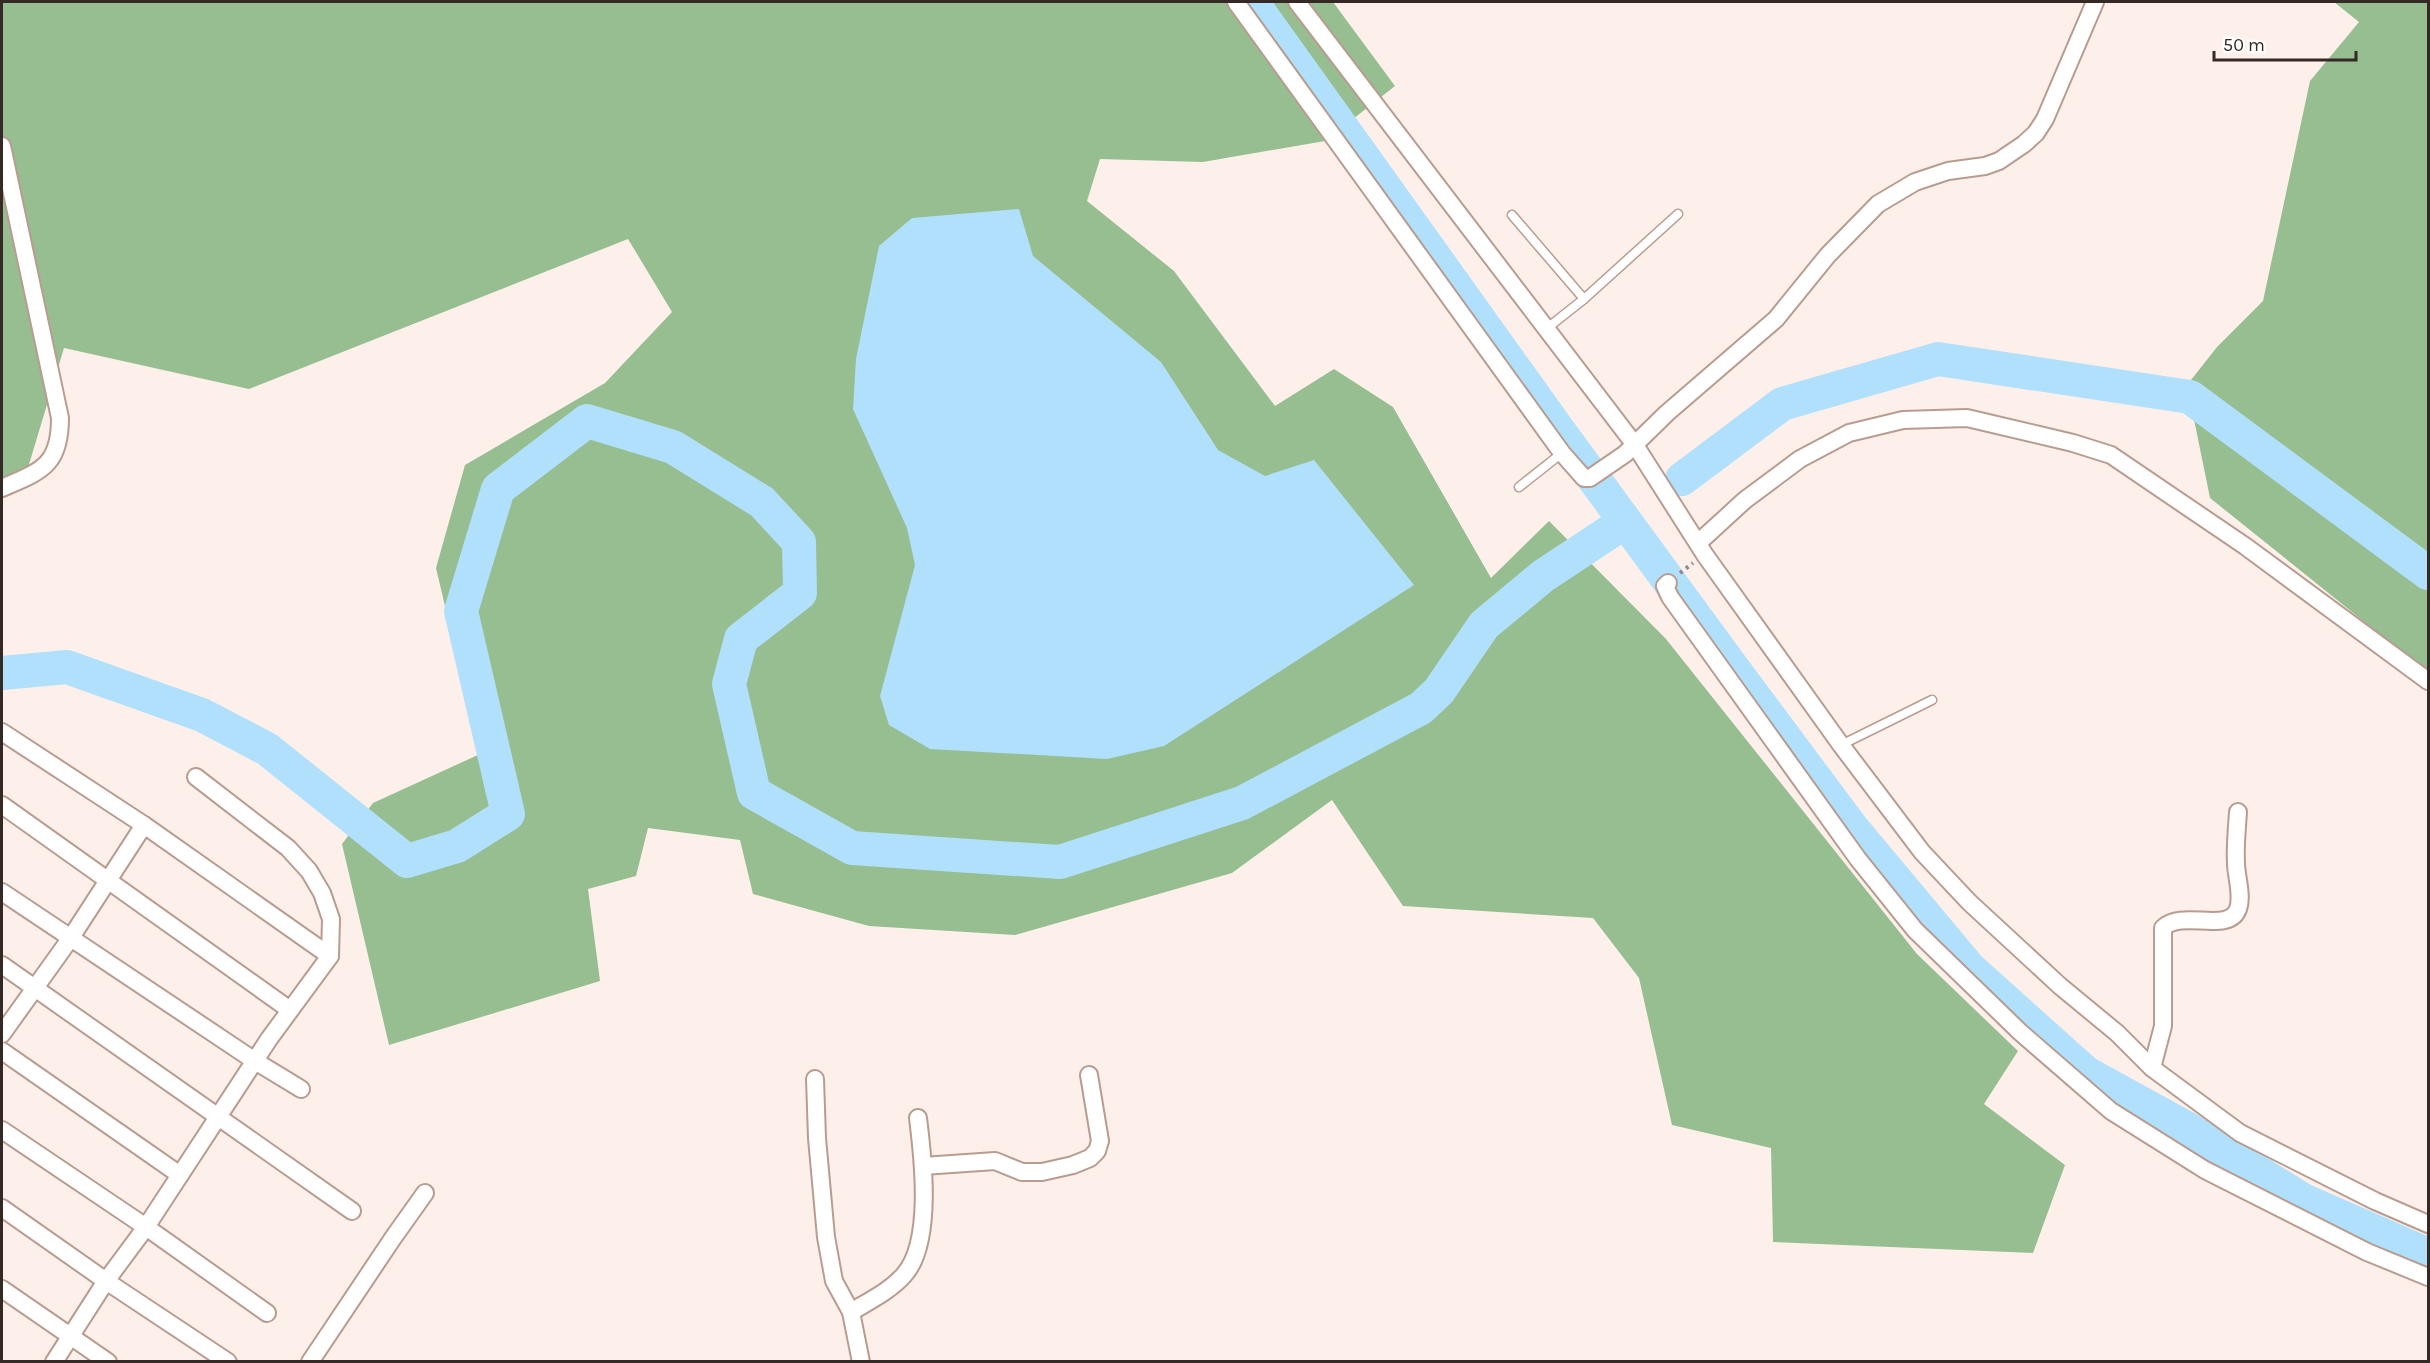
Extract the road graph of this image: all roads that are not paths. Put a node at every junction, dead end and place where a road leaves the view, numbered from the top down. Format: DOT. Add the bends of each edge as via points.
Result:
graph roads {
  1 [pos="1236,2"];
  2 [pos="1297,2"];
  3 [pos="2095,2"];
  4 [pos="2,146"];
  5 [pos="1678,214"];
  6 [pos="1512,215"];
  7 [pos="1584,299"];
  8 [pos="1546,329"];
  9 [pos="1630,450"];
  10 [pos="1562,453"];
  11 [pos="1520,487"];
  12 [pos="2,488"];
  13 [pos="1694,536"];
  14 [pos="1668,583"];
  15 [pos="2428,681"];
  16 [pos="1932,700"];
  17 [pos="2,732"];
  18 [pos="1841,745"];
  19 [pos="196,777"];
  20 [pos="2,805"];
  21 [pos="2238,812"];
  22 [pos="144,825"];
  23 [pos="107,880"];
  24 [pos="2,891"];
  25 [pos="70,939"];
  26 [pos="330,956"];
  27 [pos="2,965"];
  28 [pos="34,988"];
  29 [pos="290,1010"];
  30 [pos="2,1034"];
  31 [pos="2,1051"];
  32 [pos="255,1061"];
  33 [pos="2152,1068"];
  34 [pos="1089,1075"];
  35 [pos="815,1079"];
  36 [pos="301,1089"];
  37 [pos="218,1118"];
  38 [pos="918,1118"];
  39 [pos="2,1130"];
  40 [pos="923,1166"];
  41 [pos="180,1175"];
  42 [pos="426,1193"];
  43 [pos="2,1208"];
  44 [pos="352,1211"];
  45 [pos="2428,1224"];
  46 [pos="146,1227"];
  47 [pos="2428,1277"];
  48 [pos="106,1281"];
  49 [pos="2,1289"];
  50 [pos="851,1312"];
  51 [pos="267,1313"];
  52 [pos="72,1336"];
  53 [pos="54,1362"];
  54 [pos="108,1362"];
  55 [pos="228,1362"];
  56 [pos="310,1362"];
  57 [pos="861,1362"];
  1 -- 10 [label="street"];
  2 -- 8 [label="street"];
  3 -- 9 [label="street" via="2036,133 1999,161 1915,182 1878,204 1828,255 1776,319"];
  4 -- 12 [label="street" via="60,418 60,439 48,463"];
  5 -- 7 [label="lane"];
  6 -- 7 [label="lane"];
  7 -- 8 [label="lane"];
  8 -- 9 [label="street"];
  9 -- 10 [label="street" via="1590,478 1579,475"];
  9 -- 13 [label="street" via="1645,460"];
  10 -- 11 [label="lane"];
  13 -- 15 [label="street" via="1800,459 1849,433 1903,420 1967,418 2111,455 2245,546"];
  13 -- 18 [label="street"];
  14 -- 47 [label="street" via="1665,586 1670,597 1865,868 1915,930 2020,1032 2111,1111 2205,1170 2367,1252"];
  16 -- 18 [label="lane"];
  17 -- 22 [label="street"];
  18 -- 33 [label="street" via="1922,852 1969,902"];
  19 -- 26 [label="street" via="288,848 309,871 331,919"];
  20 -- 23 [label="street"];
  21 -- 33 [label="street" via="2235,861 2240,905 2236,914 2228,920 2172,921 2163,928 2163,1026"];
  22 -- 23 [label="street"];
  22 -- 26 [label="street"];
  23 -- 25 [label="street"];
  23 -- 29 [label="street"];
  24 -- 25 [label="street"];
  25 -- 28 [label="street"];
  25 -- 32 [label="street"];
  26 -- 29 [label="street"];
  27 -- 28 [label="street"];
  28 -- 30 [label="street"];
  28 -- 37 [label="street"];
  29 -- 32 [label="street"];
  31 -- 41 [label="street"];
  32 -- 36 [label="street"];
  32 -- 37 [label="street"];
  33 -- 45 [label="street" via="2240,1133 2355,1192"];
  34 -- 40 [label="street" via="1100,1141 1090,1158 1031,1173 995,1161"];
  35 -- 50 [label="street" via="826,1237 834,1281"];
  37 -- 41 [label="street"];
  37 -- 44 [label="street"];
  38 -- 40 [label="street"];
  39 -- 46 [label="street"];
  40 -- 50 [label="street" via="920,1236 911,1265 888,1290"];
  41 -- 46 [label="street"];
  42 -- 56 [label="street"];
  43 -- 48 [label="street"];
  46 -- 48 [label="street"];
  46 -- 51 [label="street"];
  48 -- 52 [label="street"];
  48 -- 55 [label="street"];
  49 -- 52 [label="street"];
  50 -- 57 [label="street"];
  52 -- 53 [label="street"];
  52 -- 54 [label="street"];
}
